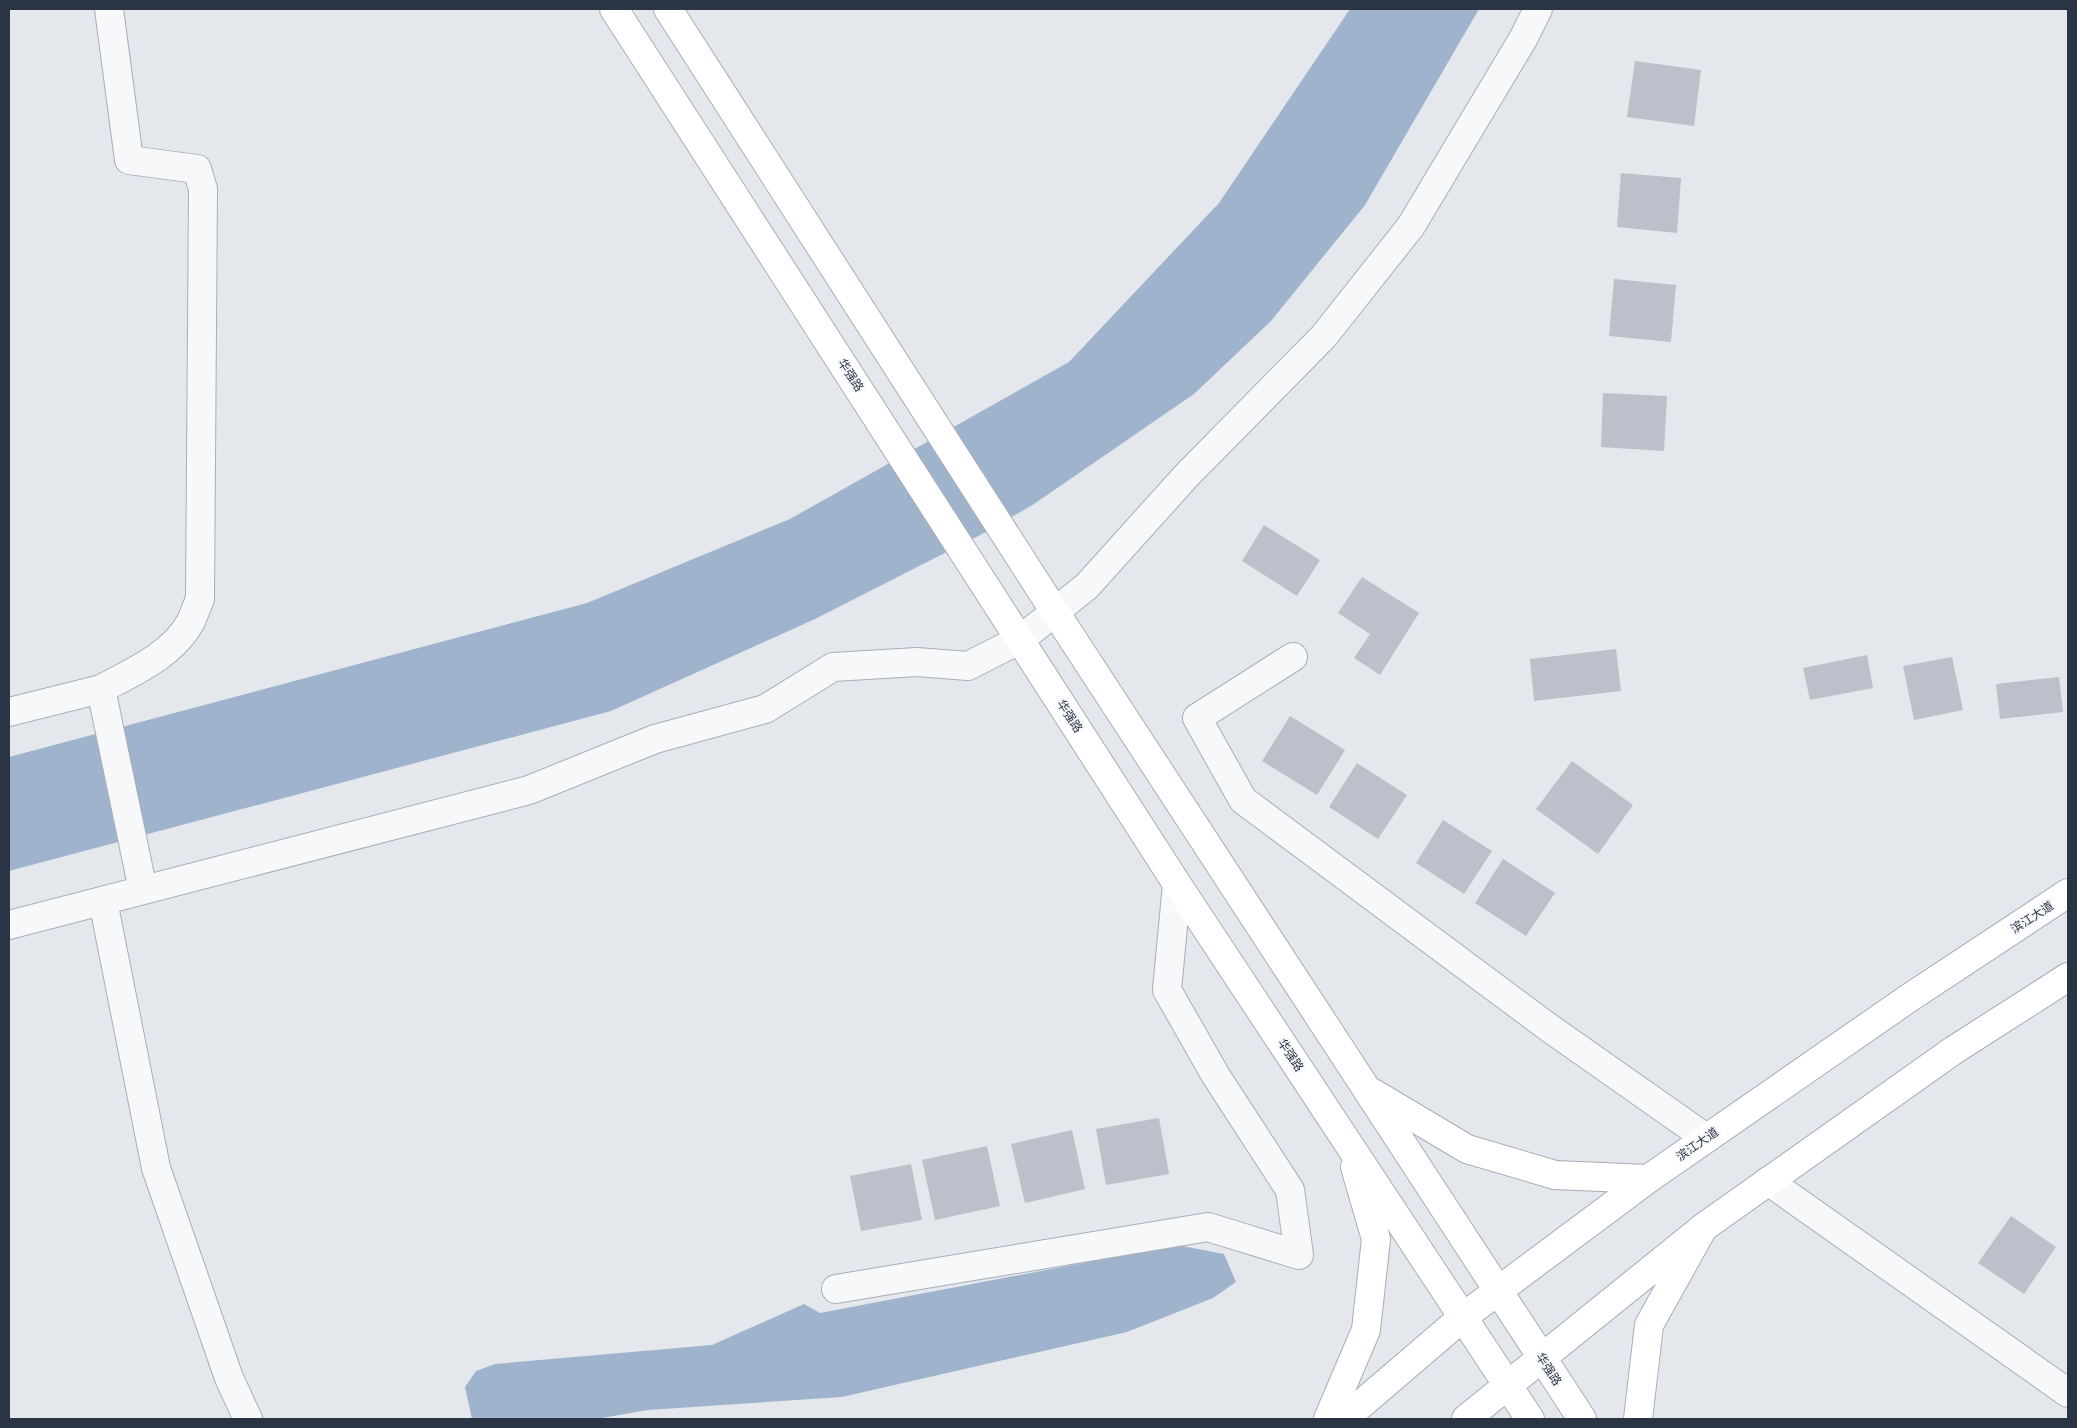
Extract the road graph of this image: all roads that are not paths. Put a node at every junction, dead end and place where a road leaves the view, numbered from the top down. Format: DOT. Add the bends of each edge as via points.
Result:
graph roads {
  1 [pos="109,9"];
  2 [pos="614,9"];
  3 [pos="668,9"];
  4 [pos="1538,9"];
  5 [pos="1055,612"];
  6 [pos="1021,639"];
  7 [pos="1293,657"];
  8 [pos="100,688"];
  9 [pos="9,712"];
  10 [pos="1177,884"];
  11 [pos="143,890"];
  12 [pos="2068,893"];
  13 [pos="103,900"];
  14 [pos="9,925"];
  15 [pos="2068,977"];
  16 [pos="1366,1089"];
  17 [pos="1706,1138"];
  18 [pos="1346,1139"];
  19 [pos="1648,1179"];
  20 [pos="1768,1181"];
  21 [pos="1704,1226"];
  22 [pos="836,1289"];
  23 [pos="1498,1291"];
  24 [pos="1463,1316"];
  25 [pos="1542,1357"];
  26 [pos="1507,1384"];
  27 [pos="2068,1393"];
  28 [pos="248,1419"];
  29 [pos="1328,1419"];
  30 [pos="1344,1419"];
  31 [pos="1466,1419"];
  32 [pos="1530,1419"];
  33 [pos="1582,1419"];
  34 [pos="1638,1419"];
  1 -- 8 [label="street" via="129,160 197,168 203,189 200,599 190,622 172,646 145,666"];
  2 -- 6 [label="main road, 华强路"];
  3 -- 5 [label="main road, 华强路"];
  4 -- 5 [label="street" via="1411,226 1324,336 1187,475 1087,586"];
  5 -- 6 [label="street"];
  5 -- 16 [label="main road, 华强路"];
  6 -- 10 [label="main road, 华强路"];
  6 -- 11 [label="street" via="968,666 918,662 833,667 765,709 656,739 529,790"];
  7 -- 17 [label="street" via="1197,718 1243,800 1548,1027"];
  8 -- 9 [label="street"];
  8 -- 11 [label="street"];
  10 -- 18 [label="main road, 华强路"];
  10 -- 22 [label="street" via="1167,990 1216,1076 1290,1190 1299,1256 1208,1227"];
  11 -- 13 [label="street"];
  12 -- 17 [label="main road, 滨江大道"];
  13 -- 14 [label="street"];
  13 -- 28 [label="street" via="156,1168 229,1378"];
  15 -- 20 [label="main road" via="1954,1050"];
  16 -- 19 [label="main road" via="1467,1149 1556,1175"];
  16 -- 23 [label="main road, 华强路"];
  17 -- 19 [label="main road, 滨江大道"];
  18 -- 24 [label="main road, 华强路"];
  18 -- 29 [label="main road" via="1376,1238 1366,1330"];
  19 -- 23 [label="main road, 滨江大道"];
  20 -- 21 [label="main road"];
  20 -- 27 [label="street"];
  21 -- 25 [label="main road"];
  21 -- 34 [label="main road" via="1649,1325"];
  23 -- 24 [label="main road, 滨江大道"];
  23 -- 25 [label="main road, 华强路"];
  24 -- 26 [label="main road, 华强路"];
  24 -- 30 [label="main road, 滨江大道"];
  25 -- 26 [label="main road"];
  25 -- 33 [label="main road, 华强路"];
  26 -- 31 [label="main road"];
  26 -- 32 [label="main road, 华强路"];
}
